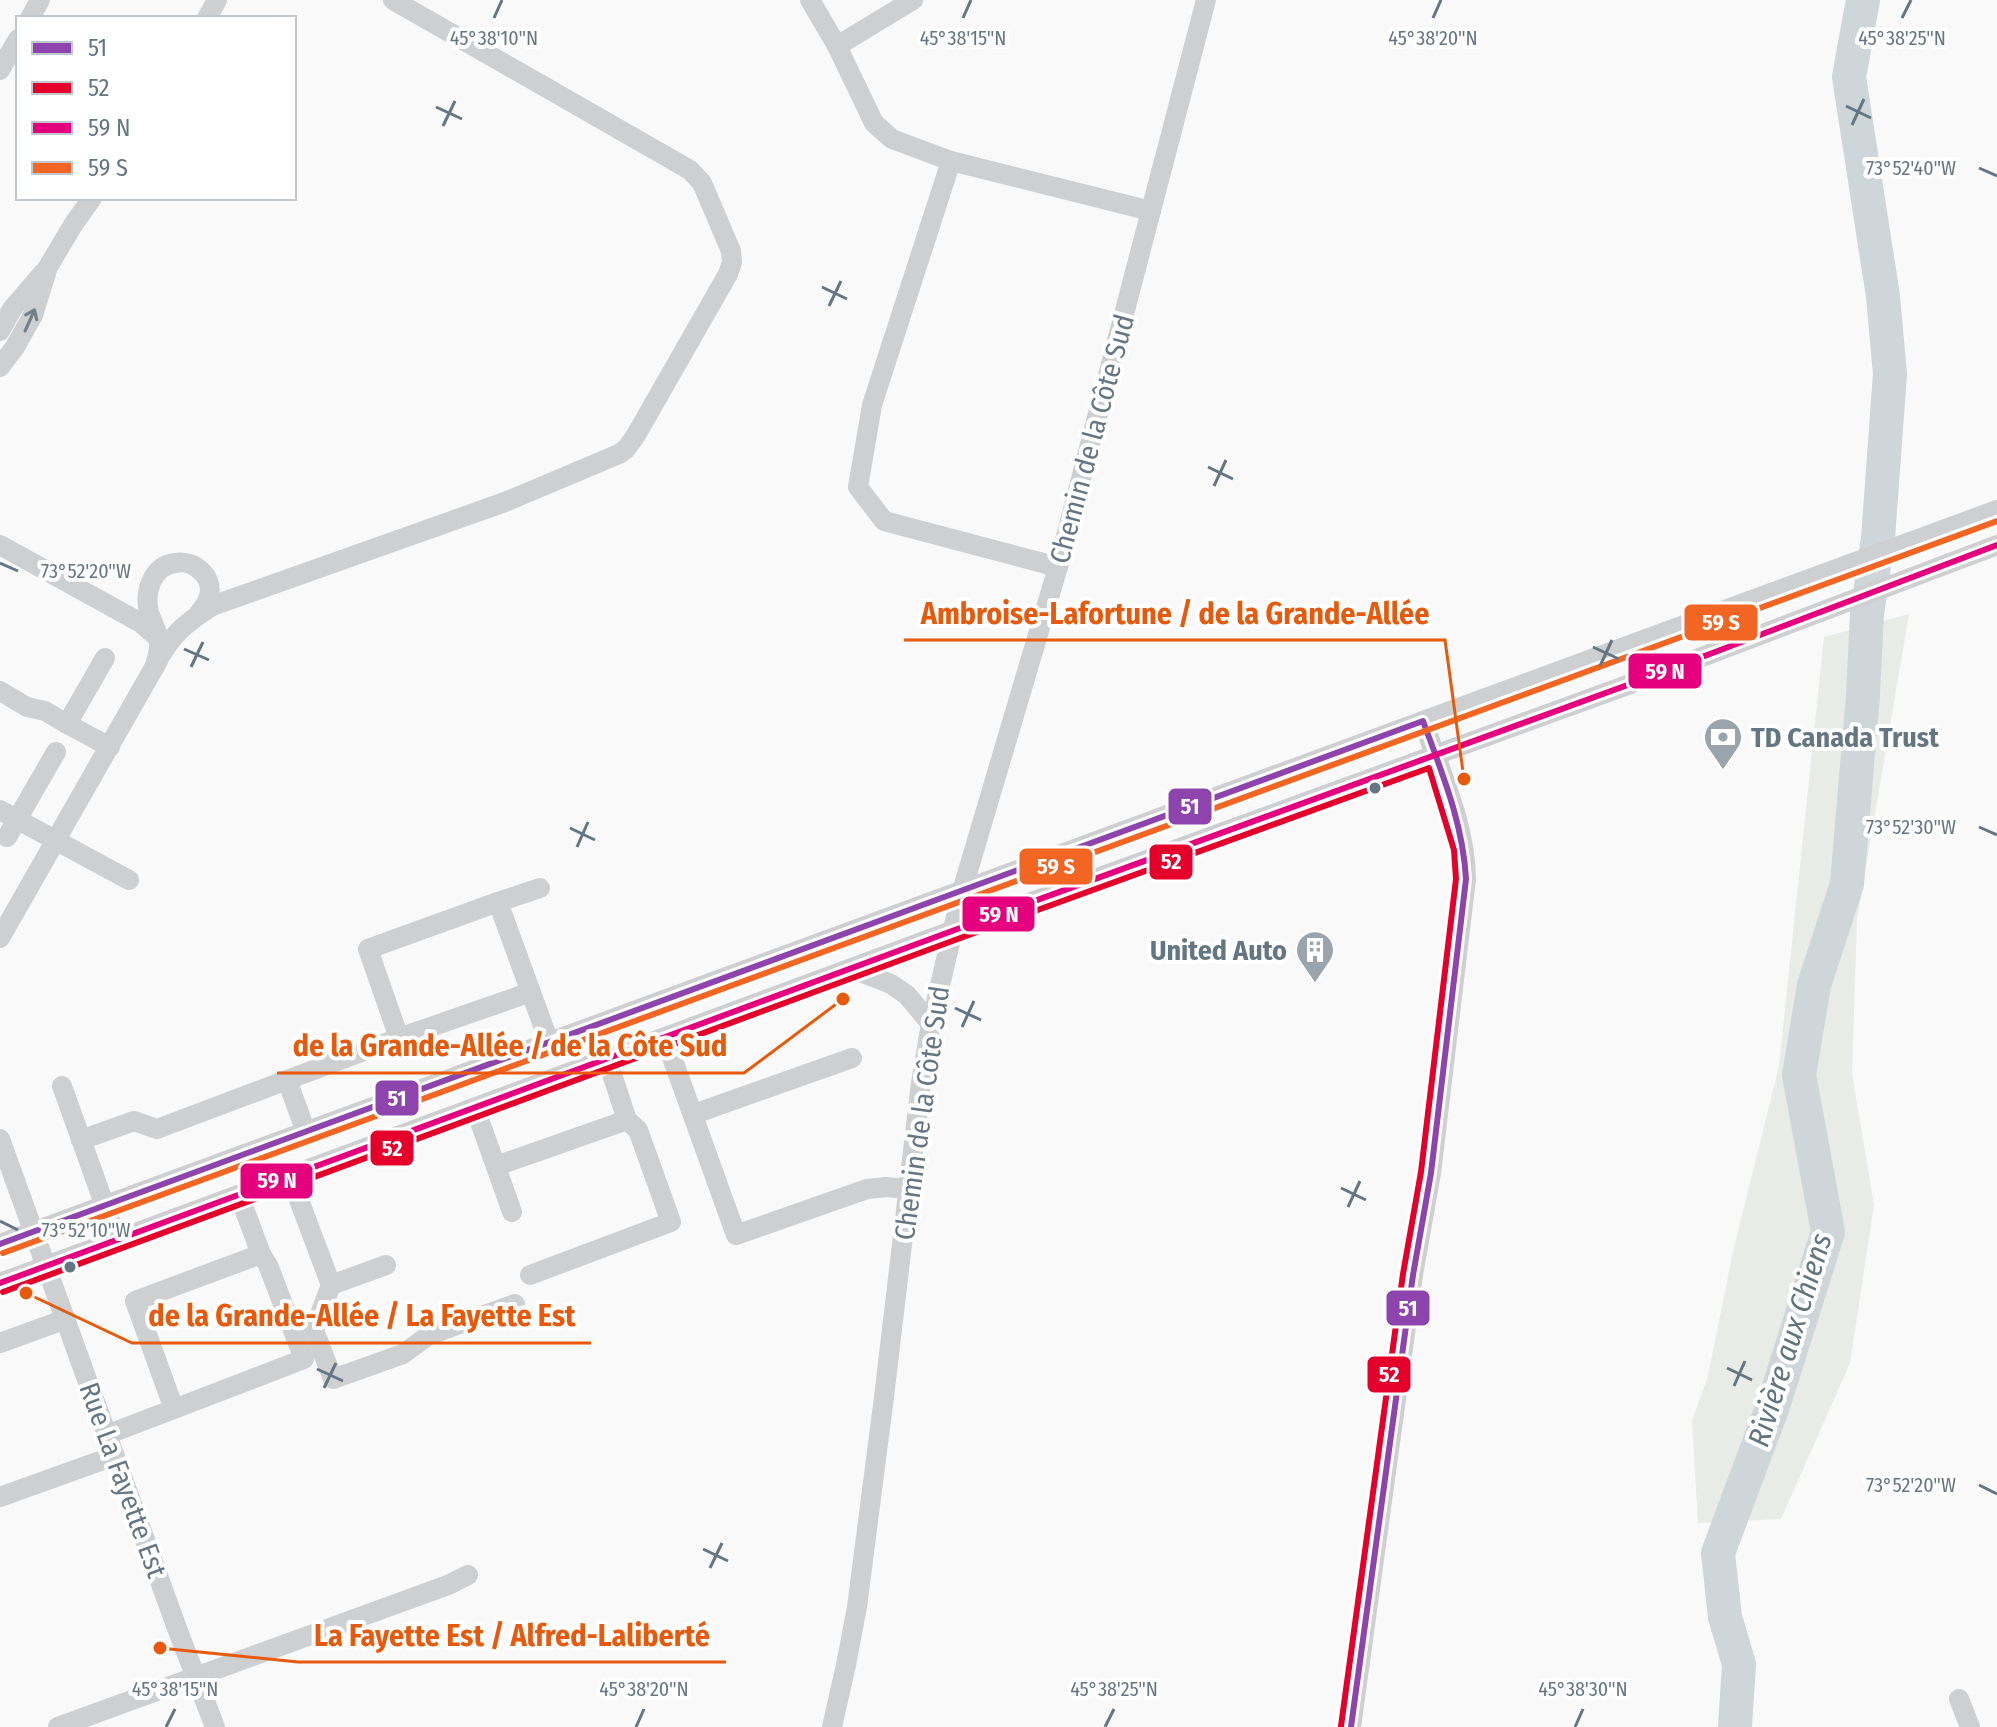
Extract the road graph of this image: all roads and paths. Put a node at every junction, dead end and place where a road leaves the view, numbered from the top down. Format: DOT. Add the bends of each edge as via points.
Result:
graph roads {
  1 [pos="393,0"];
  2 [pos="810,0"];
  3 [pos="913,0"];
  4 [pos="1206,0"];
  5 [pos="16,42"];
  6 [pos="837,46"];
  7 [pos="0,70"];
  8 [pos="951,161"];
  9 [pos="91,200"];
  10 [pos="1151,211"];
  11 [pos="48,267"];
  12 [pos="0,331"];
  13 [pos="0,367"];
  14 [pos="1997,510"];
  15 [pos="0,545"];
  16 [pos="1997,545"];
  17 [pos="1864,559"];
  18 [pos="1058,567"];
  19 [pos="1881,588"];
  20 [pos="196,617"];
  21 [pos="159,641"];
  22 [pos="105,658"];
  23 [pos="155,666"];
  24 [pos="0,691"];
  25 [pos="1423,721"];
  26 [pos="67,724"];
  27 [pos="110,747"];
  28 [pos="56,752"];
  29 [pos="1435,755"];
  30 [pos="8,822"];
  31 [pos="57,840"];
  32 [pos="129,880"];
  33 [pos="540,888"];
  34 [pos="962,891"];
  35 [pos="498,902"];
  36 [pos="952,931"];
  37 [pos="0,938"];
  38 [pos="852,969"];
  39 [pos="531,992"];
  40 [pos="931,1024"];
  41 [pos="399,1038"];
  42 [pos="665,1038"];
  43 [pos="549,1042"];
  44 [pos="852,1058"];
  45 [pos="607,1059"];
  46 [pos="287,1080"];
  47 [pos="62,1086"];
  48 [pos="475,1108"];
  49 [pos="694,1114"];
  50 [pos="627,1120"];
  51 [pos="306,1132"];
  52 [pos="0,1139"];
  53 [pos="81,1140"];
  54 [pos="496,1166"];
  55 [pos="290,1176"];
  56 [pos="909,1189"];
  57 [pos="239,1195"];
  58 [pos="105,1205"];
  59 [pos="512,1212"];
  60 [pos="34,1231"];
  61 [pos="117,1240"];
  62 [pos="0,1244"];
  63 [pos="261,1254"];
  64 [pos="386,1265"];
  65 [pos="46,1266"];
  66 [pos="530,1275"];
  67 [pos="0,1283"];
  68 [pos="331,1285"];
  69 [pos="515,1304"];
  70 [pos="66,1319"];
  71 [pos="0,1343"];
  72 [pos="174,1409"];
  73 [pos="106,1435"];
  74 [pos="114,1456"];
  75 [pos="0,1497"];
  76 [pos="468,1575"];
  77 [pos="195,1677"];
  78 [pos="1959,1699"];
  79 [pos="58,1727"];
  80 [pos="215,1727"];
  81 [pos="832,1727"];
  82 [pos="1351,1727"];
  83 [pos="1970,1727"];
  1 -- 20 [label="street" via="690,170 702,183 732,262 636,435 619,454 505,502 212,606"];
  2 -- 6 [label="street"];
  3 -- 6 [label="street"];
  4 -- 10 [label="street, Chemin de la Côte Sud"];
  5 -- 7 [label="street"];
  6 -- 8 [label="street" via="874,123 892,139"];
  8 -- 10 [label="street"];
  8 -- 18 [label="street" via="872,405 858,487 884,521"];
  9 -- 11 [label="street"];
  10 -- 18 [label="street, Chemin de la Côte Sud"];
  11 -- 12 [label="street"];
  13 -- 11 [label="street, one-way" via="33,315"];
  14 -- 17 [label="street"];
  15 -- 21 [label="street" via="141,623"];
  16 -- 19 [label="street"];
  17 -- 19 [label="street"];
  17 -- 25 [label="street"];
  18 -- 34 [label="street, Chemin de la Côte Sud"];
  19 -- 29 [label="street"];
  20 -- 21 [label="street" via="210,595 205,575 183,562 162,568 148,597"];
  20 -- 23 [label="street" via="170,639"];
  21 -- 23 [label="street"];
  22 -- 26 [label="street"];
  23 -- 27 [label="street"];
  24 -- 26 [label="street"];
  25 -- 29 [label="street"];
  25 -- 34 [label="street"];
  26 -- 27 [label="street"];
  27 -- 31 [label="street"];
  28 -- 30 [label="street"];
  29 -- 36 [label="street"];
  29 -- 82 [label="street" via="1461,836 1466,879 1431,1173"];
  30 -- 31 [label="street"];
  31 -- 32 [label="street"];
  31 -- 37 [label="street"];
  33 -- 35 [label="street"];
  34 -- 36 [label="street, Chemin de la Côte Sud"];
  34 -- 43 [label="street"];
  35 -- 39 [label="street"];
  35 -- 41 [label="street" via="368,949"];
  36 -- 38 [label="street"];
  36 -- 40 [label="street, Chemin de la Côte Sud"];
  38 -- 40 [label="street" via="907,995"];
  38 -- 42 [label="street"];
  39 -- 41 [label="street"];
  39 -- 43 [label="street"];
  40 -- 56 [label="street, Chemin de la Côte Sud"];
  41 -- 46 [label="street"];
  42 -- 45 [label="street"];
  42 -- 49 [label="street"];
  43 -- 51 [label="street"];
  44 -- 49 [label="street"];
  45 -- 48 [label="street"];
  45 -- 50 [label="street"];
  46 -- 51 [label="street"];
  46 -- 53 [label="street" via="157,1129 134,1121"];
  47 -- 53 [label="street"];
  48 -- 54 [label="street"];
  48 -- 55 [label="street"];
  49 -- 56 [label="street" via="736,1235 867,1189"];
  50 -- 54 [label="street"];
  50 -- 66 [label="street" via="638,1130 671,1222"];
  51 -- 58 [label="street"];
  52 -- 60 [label="street, Rue La Fayette Est"];
  53 -- 58 [label="street"];
  54 -- 59 [label="street"];
  55 -- 57 [label="street"];
  55 -- 68 [label="street"];
  56 -- 81 [label="street, Chemin de la Côte Sud" via="857,1607"];
  57 -- 61 [label="street"];
  57 -- 63 [label="street"];
  58 -- 60 [label="street"];
  58 -- 61 [label="street"];
  60 -- 62 [label="street"];
  60 -- 65 [label="street, Rue La Fayette Est"];
  61 -- 65 [label="street"];
  63 -- 72 [label="street" via="135,1301"];
  63 -- 72 [label="street" via="304,1359"];
  64 -- 68 [label="street"];
  65 -- 67 [label="street"];
  65 -- 70 [label="street, Rue La Fayette Est"];
  68 -- 69 [label="street" via="314,1330 333,1379 403,1354 429,1335"];
  70 -- 71 [label="street"];
  70 -- 73 [label="street, Rue La Fayette Est"];
  72 -- 73 [label="street"];
  73 -- 74 [label="street, Rue La Fayette Est"];
  74 -- 75 [label="street"];
  74 -- 77 [label="street, Rue La Fayette Est"];
  76 -- 77 [label="street"];
  77 -- 79 [label="street"];
  77 -- 80 [label="street, Rue La Fayette Est"];
  78 -- 83 [label="street"];
}
